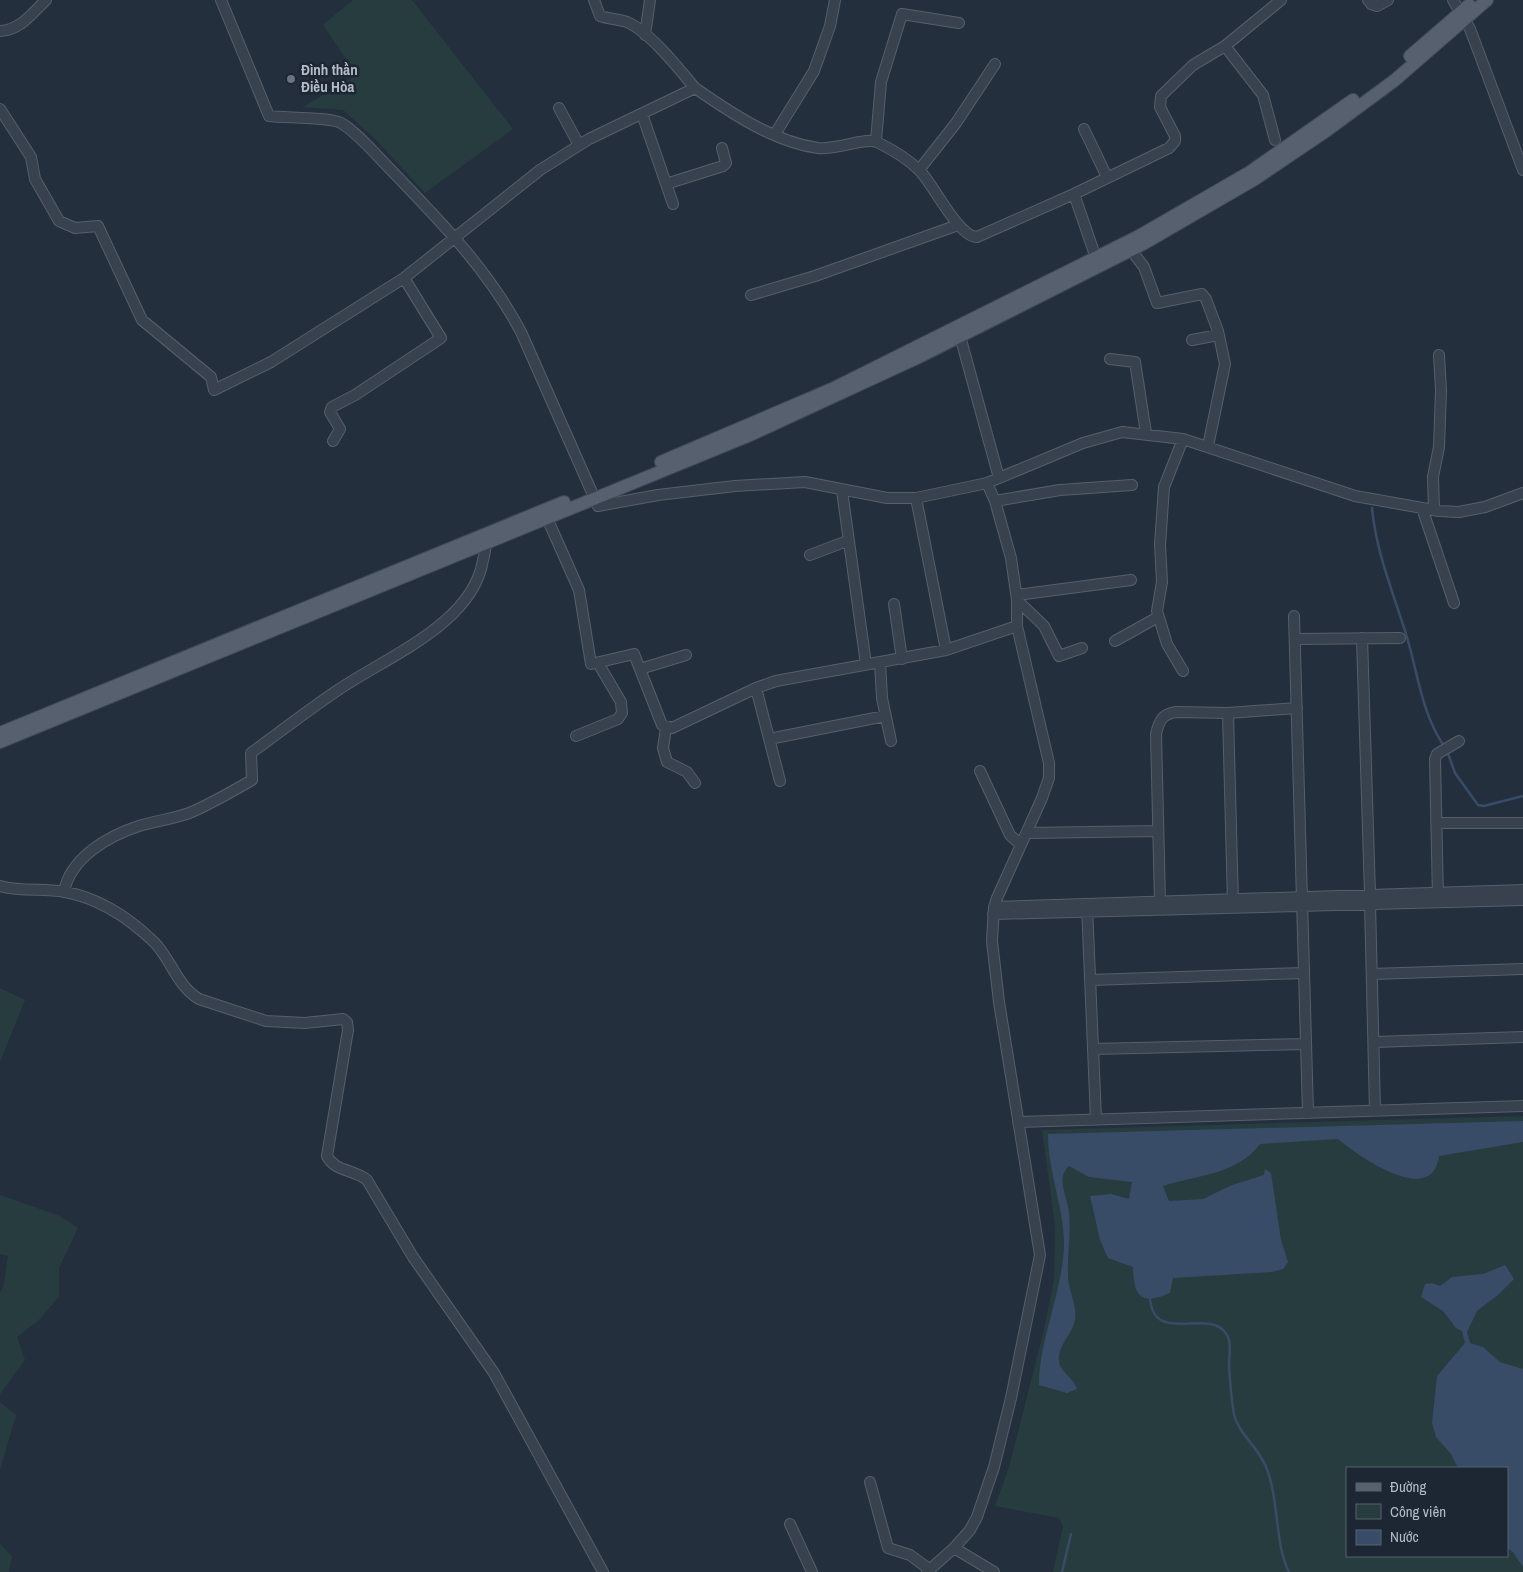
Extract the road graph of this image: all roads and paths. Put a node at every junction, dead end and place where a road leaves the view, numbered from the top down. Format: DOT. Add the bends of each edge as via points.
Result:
graph roads {
  1 [pos="46,0"];
  2 [pos="221,0"];
  3 [pos="594,0"];
  4 [pos="650,0"];
  5 [pos="835,0"];
  6 [pos="1281,0"];
  7 [pos="1368,0"];
  8 [pos="1388,0"];
  9 [pos="1453,0"];
  10 [pos="1474,0"];
  11 [pos="1488,0"];
  12 [pos="1463,17"];
  13 [pos="959,23"];
  14 [pos="0,31"];
  15 [pos="645,35"];
  16 [pos="1225,46"];
  17 [pos="995,64"];
  18 [pos="695,88"];
  19 [pos="559,108"];
  20 [pos="0,109"];
  21 [pos="642,114"];
  22 [pos="1084,129"];
  23 [pos="775,134"];
  24 [pos="1275,140"];
  25 [pos="876,141"];
  26 [pos="579,145"];
  27 [pos="722,148"];
  28 [pos="1523,169"];
  29 [pos="919,170"];
  30 [pos="1107,176"];
  31 [pos="666,184"];
  32 [pos="1074,194"];
  33 [pos="673,204"];
  34 [pos="958,225"];
  35 [pos="457,238"];
  36 [pos="1131,250"];
  37 [pos="1096,258"];
  38 [pos="404,278"];
  39 [pos="750,295"];
  40 [pos="1218,335"];
  41 [pos="960,336"];
  42 [pos="1192,340"];
  43 [pos="1439,355"];
  44 [pos="1110,359"];
  45 [pos="1146,433"];
  46 [pos="1183,439"];
  47 [pos="333,441"];
  48 [pos="1208,446"];
  49 [pos="999,478"];
  50 [pos="987,483"];
  51 [pos="1132,485"];
  52 [pos="842,491"];
  53 [pos="1523,493"];
  54 [pos="592,495"];
  55 [pos="916,498"];
  56 [pos="995,501"];
  57 [pos="1422,508"];
  58 [pos="1434,510"];
  59 [pos="543,515"];
  60 [pos="484,539"];
  61 [pos="847,541"];
  62 [pos="810,555"];
  63 [pos="1131,580"];
  64 [pos="1017,597"];
  65 [pos="1454,603"];
  66 [pos="894,604"];
  67 [pos="1294,616"];
  68 [pos="1158,617"];
  69 [pos="1017,626"];
  70 [pos="1295,638"];
  71 [pos="1362,638"];
  72 [pos="1400,638"];
  73 [pos="1114,642"];
  74 [pos="1082,648"];
  75 [pos="946,650"];
  76 [pos="686,655"];
  77 [pos="902,658"];
  78 [pos="880,662"];
  79 [pos="598,663"];
  80 [pos="866,664"];
  81 [pos="640,669"];
  82 [pos="1183,671"];
  83 [pos="756,688"];
  84 [pos="1297,708"];
  85 [pos="1228,713"];
  86 [pos="885,716"];
  87 [pos="666,728"];
  88 [pos="0,733"];
  89 [pos="576,736"];
  90 [pos="769,739"];
  91 [pos="891,741"];
  92 [pos="0,742"];
  93 [pos="1451,746"];
  94 [pos="980,771"];
  95 [pos="780,781"];
  96 [pos="695,783"];
  97 [pos="1523,823"];
  98 [pos="1437,824"];
  99 [pos="1158,831"];
  100 [pos="1028,833"];
  101 [pos="1021,845"];
  102 [pos="0,886"];
  103 [pos="1523,890"];
  104 [pos="64,892"];
  105 [pos="1438,897"];
  106 [pos="1370,899"];
  107 [pos="1523,900"];
  108 [pos="1160,901"];
  109 [pos="1302,901"];
  110 [pos="1233,903"];
  111 [pos="1087,908"];
  112 [pos="994,911"];
  113 [pos="1523,969"];
  114 [pos="1304,973"];
  115 [pos="1372,974"];
  116 [pos="1090,980"];
  117 [pos="1523,1037"];
  118 [pos="1374,1042"];
  119 [pos="1306,1044"];
  120 [pos="1093,1049"];
  121 [pos="1523,1106"];
  122 [pos="1375,1111"];
  123 [pos="1308,1113"];
  124 [pos="1096,1120"];
  125 [pos="1018,1122"];
  126 [pos="870,1482"];
  127 [pos="790,1524"];
  128 [pos="954,1548"];
  129 [pos="928,1571"];
  130 [pos="603,1572"];
  131 [pos="812,1572"];
  132 [pos="994,1572"];
  1 -- 14 [label="street" via="21,25"];
  2 -- 35 [label="street" via="269,116 341,123"];
  3 -- 15 [label="street" via="600,16 629,23"];
  4 -- 15 [label="street"];
  5 -- 23 [label="street" via="830,26 814,71"];
  6 -- 16 [label="street"];
  7 -- 8 [label="street" via="1377,6"];
  9 -- 12 [label="street"];
  10 -- 12 [label="main road"];
  11 -- 12 [label="main road"];
  12 -- 28 [label="street"];
  12 -- 36 [label="main road" via="1395,80 1298,151 1218,202"];
  12 -- 37 [label="main road" via="1286,148 1177,216"];
  13 -- 25 [label="street" via="902,14 881,82"];
  15 -- 18 [label="street"];
  16 -- 24 [label="street" via="1262,95"];
  16 -- 30 [label="street" via="1193,65 1160,98 1160,107 1174,131 1173,144"];
  17 -- 29 [label="street" via="956,123"];
  18 -- 21 [label="street"];
  18 -- 23 [label="street" via="726,109"];
  19 -- 26 [label="street"];
  20 -- 38 [label="street" via="31,157 36,179 59,221 75,228 98,226 142,320 211,377 214,390 271,362"];
  21 -- 26 [label="street"];
  21 -- 31 [label="street"];
  22 -- 30 [label="street"];
  23 -- 25 [label="street" via="819,148"];
  25 -- 29 [label="street"];
  26 -- 35 [label="street" via="540,170"];
  27 -- 31 [label="street" via="723,166"];
  29 -- 34 [label="street"];
  30 -- 32 [label="street"];
  31 -- 33 [label="street"];
  32 -- 34 [label="street" via="977,237 968,235"];
  32 -- 37 [label="street"];
  34 -- 39 [label="street" via="815,276"];
  35 -- 38 [label="street"];
  35 -- 54 [label="street" via="513,315"];
  36 -- 40 [label="street" via="1144,267 1155,300 1161,303 1202,294"];
  36 -- 41 [label="main road"];
  37 -- 54 [label="main road" via="832,389"];
  38 -- 47 [label="street" via="441,338 329,410 340,429"];
  40 -- 42 [label="street"];
  40 -- 48 [label="street" via="1224,369"];
  41 -- 49 [label="street"];
  41 -- 54 [label="main road" via="793,416"];
  43 -- 58 [label="street" via="1441,390 1439,446 1433,476"];
  44 -- 45 [label="street" via="1135,362"];
  45 -- 46 [label="street"];
  45 -- 49 [label="street" via="1105,435"];
  46 -- 48 [label="street"];
  46 -- 68 [label="street" via="1164,487"];
  48 -- 57 [label="street" via="1355,496"];
  49 -- 50 [label="street"];
  50 -- 55 [label="street"];
  50 -- 56 [label="street"];
  51 -- 56 [label="street" via="1060,490"];
  52 -- 54 [label="street" via="805,482 735,486 598,506"];
  52 -- 55 [label="street" via="887,498"];
  52 -- 61 [label="street"];
  53 -- 58 [label="street" via="1459,512"];
  54 -- 59 [label="main road"];
  55 -- 75 [label="street"];
  56 -- 64 [label="street" via="1011,558"];
  57 -- 58 [label="street"];
  57 -- 65 [label="street"];
  59 -- 60 [label="main road"];
  59 -- 79 [label="street" via="579,590 591,664"];
  60 -- 88 [label="main road"];
  60 -- 92 [label="main road"];
  60 -- 104 [label="street" via="476,586 439,626 338,690 251,752 252,780 193,812 138,826 107,840 82,859 68,878"];
  61 -- 62 [label="street"];
  61 -- 80 [label="street"];
  63 -- 64 [label="street"];
  64 -- 69 [label="street"];
  64 -- 74 [label="street" via="1044,626 1059,656"];
  66 -- 77 [label="street"];
  67 -- 70 [label="street"];
  68 -- 73 [label="street"];
  68 -- 82 [label="street" via="1167,644"];
  69 -- 75 [label="street"];
  69 -- 100 [label="street" via="1049,778"];
  70 -- 71 [label="street"];
  70 -- 84 [label="street"];
  71 -- 72 [label="street"];
  71 -- 106 [label="street"];
  75 -- 77 [label="street"];
  76 -- 81 [label="street"];
  77 -- 78 [label="street"];
  78 -- 80 [label="street"];
  78 -- 86 [label="street"];
  79 -- 81 [label="street" via="634,654"];
  79 -- 89 [label="street" via="621,702 622,713 618,719"];
  80 -- 83 [label="street" via="788,678"];
  81 -- 87 [label="street"];
  83 -- 87 [label="street"];
  83 -- 90 [label="street"];
  84 -- 85 [label="street"];
  84 -- 109 [label="street"];
  85 -- 99 [label="street" via="1168,713 1158,723"];
  85 -- 110 [label="street"];
  86 -- 90 [label="street"];
  86 -- 91 [label="street"];
  87 -- 96 [label="street" via="663,748 667,762 687,772"];
  90 -- 95 [label="street"];
  93 -- 98 [label="street" via="1436,759"];
  94 -- 101 [label="street" via="1006,828"];
  97 -- 98 [label="street"];
  98 -- 105 [label="street"];
  99 -- 100 [label="street"];
  99 -- 108 [label="street"];
  100 -- 101 [label="street"];
  101 -- 112 [label="street" via="1005,875"];
  102 -- 104 [label="street"];
  103 -- 105 [label="street"];
  104 -- 130 [label="street" via="95,900 123,917 156,943 186,989 199,998 266,1021 305,1023 343,1019 347,1022 327,1156 330,1163 367,1180 413,1257 496,1376"];
  105 -- 106 [label="street"];
  105 -- 107 [label="street"];
  106 -- 109 [label="street"];
  106 -- 115 [label="street"];
  108 -- 110 [label="street"];
  108 -- 111 [label="street"];
  109 -- 110 [label="street"];
  109 -- 114 [label="street"];
  110 -- 111 [label="street"];
  111 -- 112 [label="street"];
  111 -- 116 [label="street"];
  112 -- 125 [label="street" via="992,941"];
  113 -- 115 [label="street"];
  114 -- 116 [label="street"];
  114 -- 119 [label="street"];
  115 -- 118 [label="street"];
  116 -- 120 [label="street"];
  117 -- 118 [label="street"];
  118 -- 122 [label="street"];
  119 -- 120 [label="street"];
  119 -- 123 [label="street"];
  120 -- 124 [label="street"];
  121 -- 122 [label="street"];
  122 -- 123 [label="street"];
  123 -- 124 [label="street"];
  124 -- 125 [label="street"];
  125 -- 128 [label="street" via="1040,1255 994,1467 977,1517"];
  126 -- 129 [label="street" via="888,1548 910,1555"];
  127 -- 131 [label="street"];
  128 -- 129 [label="street"];
  128 -- 132 [label="street"];
}
